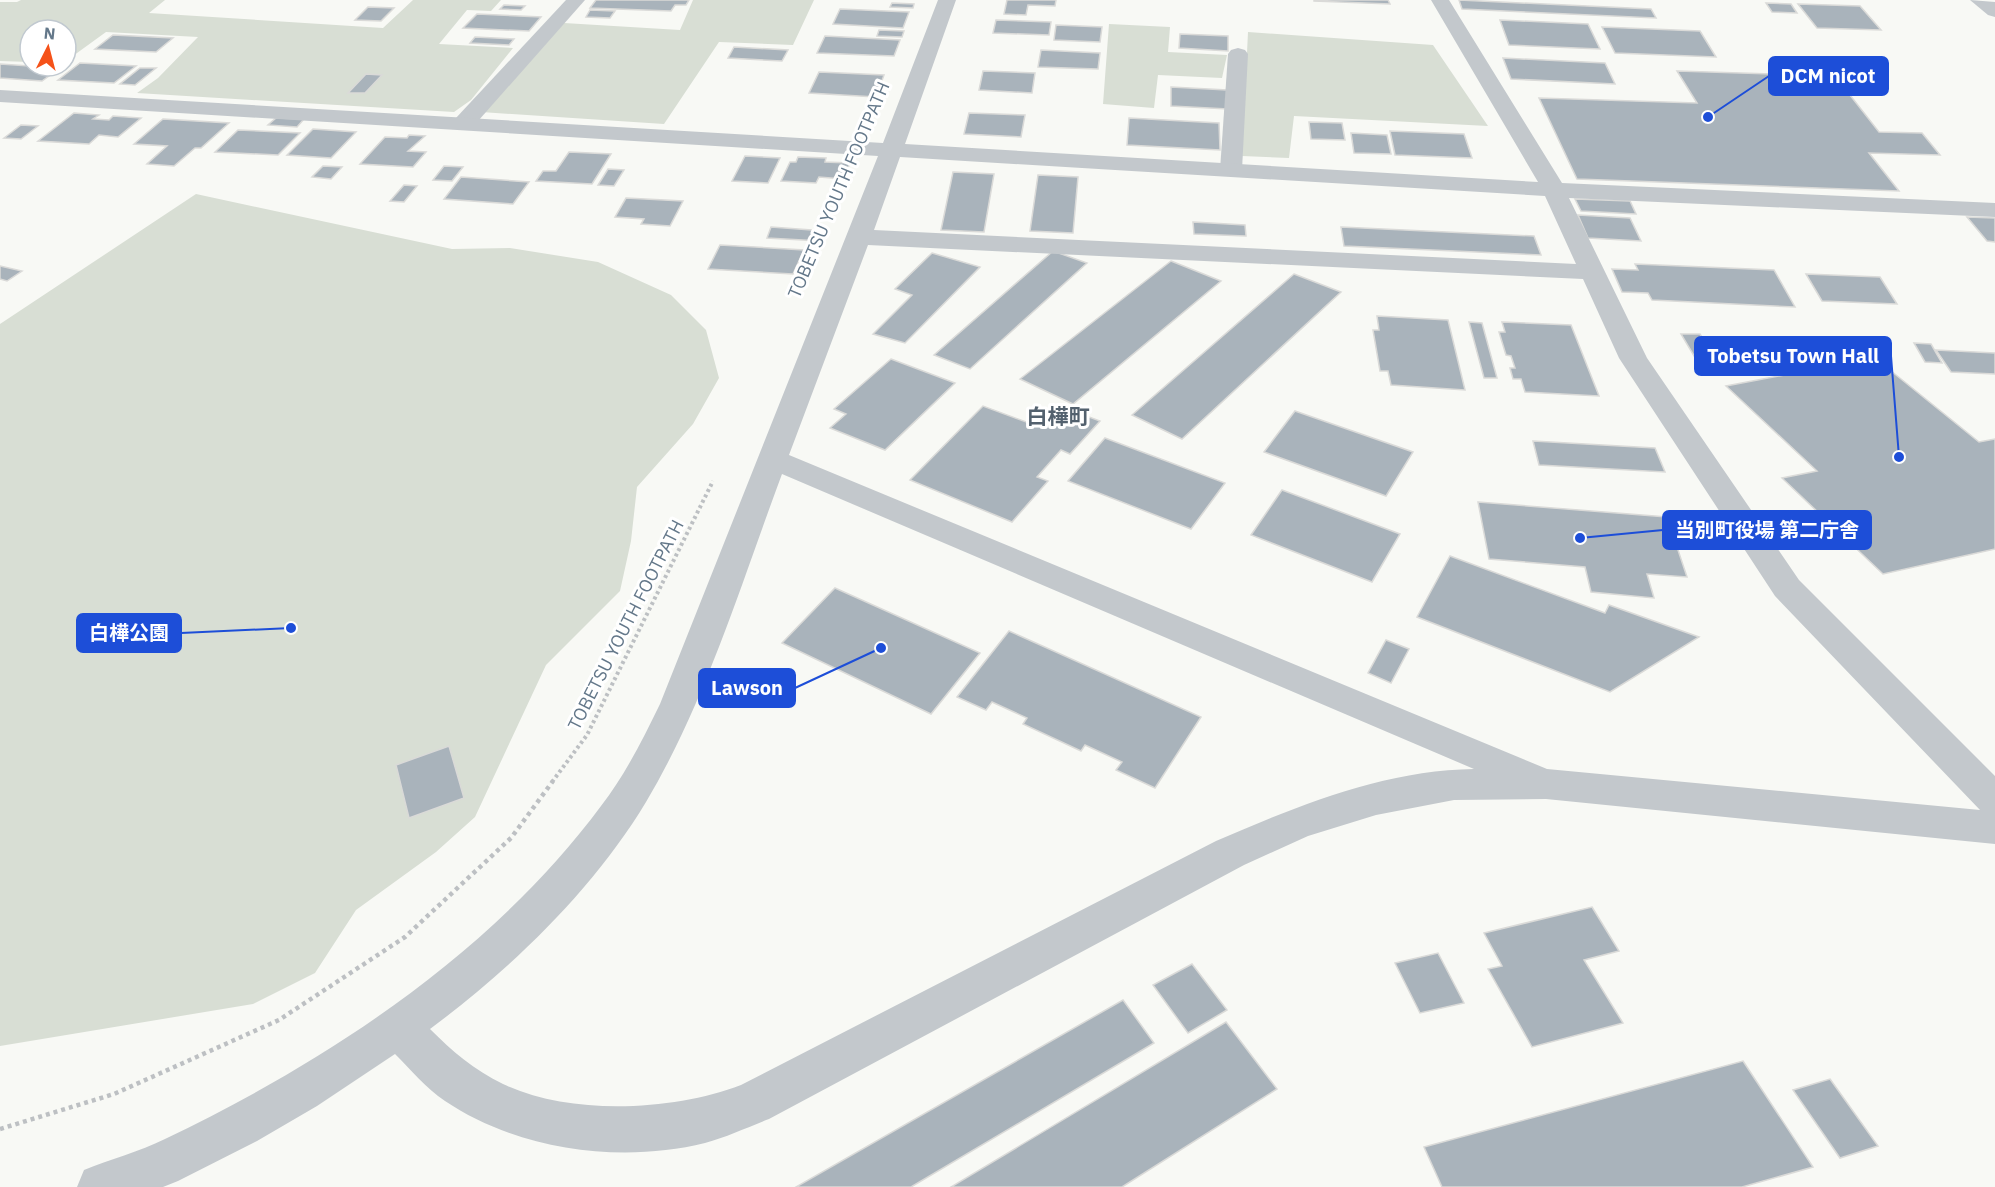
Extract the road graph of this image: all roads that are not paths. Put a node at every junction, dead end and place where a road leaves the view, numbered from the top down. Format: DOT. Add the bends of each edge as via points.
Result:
graph roads {
  1 [pos="576,0"];
  2 [pos="947,0"];
  3 [pos="1440,0"];
  4 [pos="1979,0"];
  5 [pos="1995,11"];
  6 [pos="1238,54"];
  7 [pos="0,96"];
  8 [pos="463,124"];
  9 [pos="891,149"];
  10 [pos="1231,170"];
  11 [pos="1554,190"];
  12 [pos="1995,210"];
  13 [pos="859,237"];
  14 [pos="1593,272"];
  15 [pos="773,459"];
  16 [pos="1546,784"];
  17 [pos="1995,801"];
  18 [pos="1995,828"];
  19 [pos="398,1028"];
  20 [pos="100,1187"];
  1 -- 8 [label="street"];
  2 -- 9 [label="street"];
  3 -- 11 [label="street"];
  4 -- 5 [label="street"];
  6 -- 10 [label="street"];
  7 -- 8 [label="street"];
  8 -- 9 [label="street"];
  9 -- 10 [label="street"];
  9 -- 13 [label="street"];
  10 -- 11 [label="street"];
  11 -- 12 [label="street"];
  11 -- 14 [label="street"];
  13 -- 14 [label="street"];
  13 -- 15 [label="street"];
  14 -- 17 [label="street" via="1634,358 1787,588"];
  15 -- 16 [label="street"];
  15 -- 19 [label="street" via="678,704 634,789 569,875 497,947"];
  16 -- 18 [label="street"];
  16 -- 19 [label="street" via="1455,785 1376,799 1298,823 1230,853 753,1103 698,1122 580,1128 522,1114 462,1086"];
  19 -- 20 [label="street" via="275,1106 179,1157"];
}
